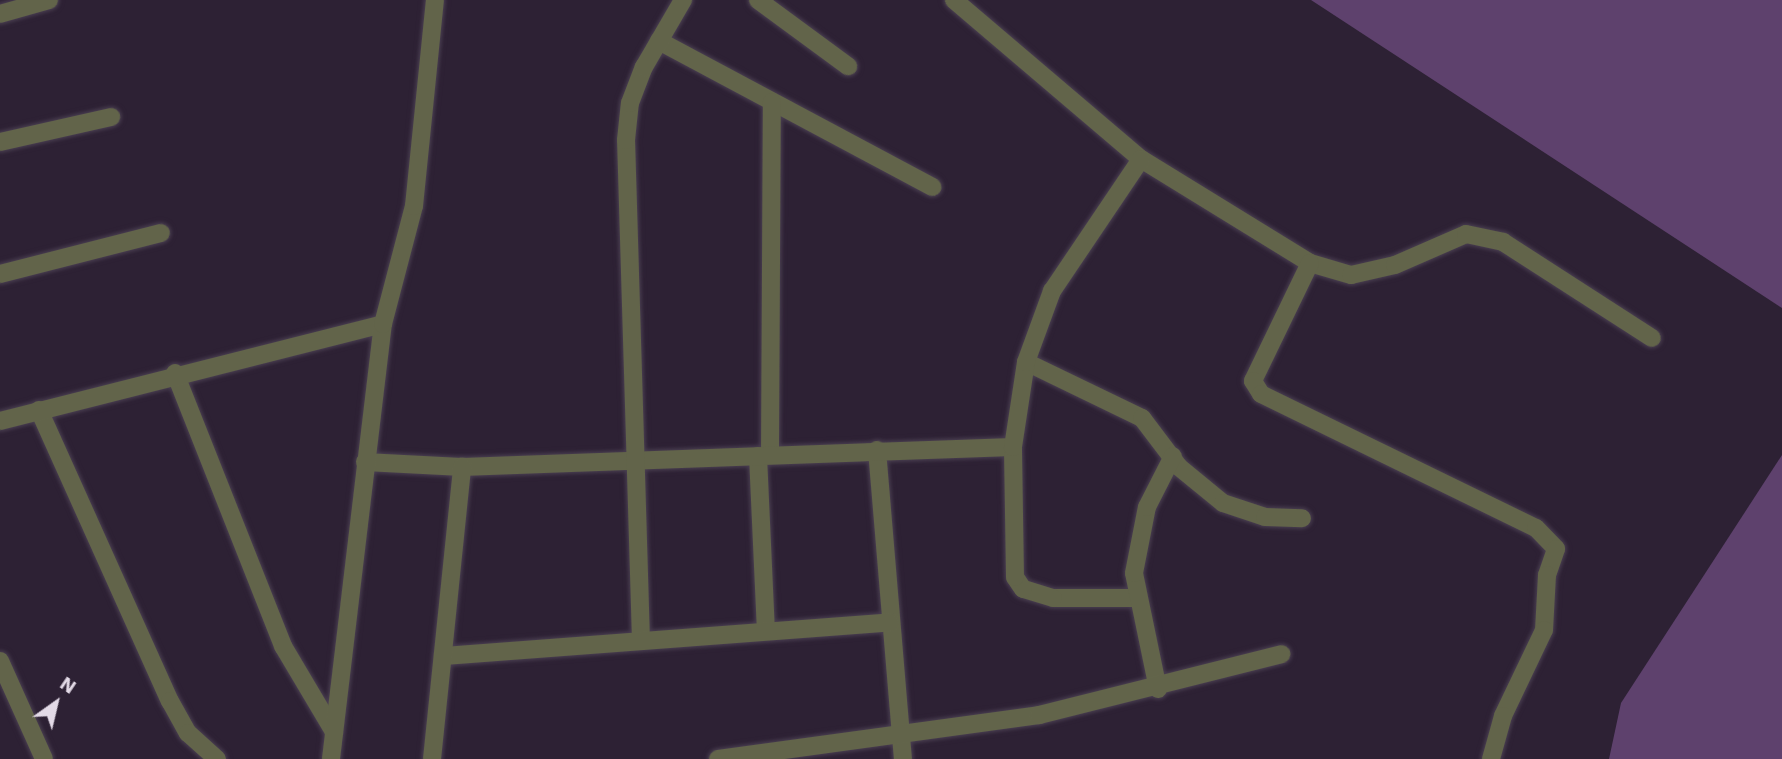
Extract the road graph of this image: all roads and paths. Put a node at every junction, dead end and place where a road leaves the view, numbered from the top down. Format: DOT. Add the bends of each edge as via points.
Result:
graph roads {
  1 [pos="49,0"];
  2 [pos="435,0"];
  3 [pos="683,0"];
  4 [pos="758,0"];
  5 [pos="954,0"];
  6 [pos="0,14"];
  7 [pos="659,41"];
  8 [pos="848,66"];
  9 [pos="772,102"];
  10 [pos="111,117"];
  11 [pos="0,142"];
  12 [pos="1141,159"];
  13 [pos="932,187"];
  14 [pos="161,233"];
  15 [pos="1310,263"];
  16 [pos="0,274"];
  17 [pos="383,324"];
  18 [pos="1652,338"];
  19 [pos="1026,362"];
  20 [pos="174,373"];
  21 [pos="39,410"];
  22 [pos="0,421"];
  23 [pos="1013,447"];
  24 [pos="877,450"];
  25 [pos="764,456"];
  26 [pos="1173,456"];
  27 [pos="631,458"];
  28 [pos="365,462"];
  29 [pos="462,467"];
  30 [pos="1303,518"];
  31 [pos="1135,598"];
  32 [pos="890,622"];
  33 [pos="766,631"];
  34 [pos="641,641"];
  35 [pos="1281,654"];
  36 [pos="443,656"];
  37 [pos="0,661"];
  38 [pos="1158,689"];
  39 [pos="334,732"];
  40 [pos="902,735"];
  41 [pos="44,759"];
  42 [pos="217,759"];
  43 [pos="331,759"];
  44 [pos="432,759"];
  45 [pos="718,759"];
  46 [pos="904,759"];
  47 [pos="1491,759"];
  1 -- 6 [label="street"];
  2 -- 17 [label="street" via="414,206"];
  3 -- 7 [label="street"];
  4 -- 8 [label="street"];
  5 -- 12 [label="street"];
  7 -- 9 [label="street"];
  7 -- 27 [label="street" via="630,103 626,140"];
  9 -- 13 [label="street"];
  9 -- 25 [label="street"];
  10 -- 11 [label="street"];
  12 -- 15 [label="street"];
  12 -- 19 [label="street" via="1052,290"];
  14 -- 16 [label="street"];
  15 -- 18 [label="street" via="1351,275 1395,265 1466,234 1503,242"];
  15 -- 47 [label="street" via="1253,381 1261,394 1536,528 1556,549 1547,575 1544,630 1507,706"];
  17 -- 20 [label="street"];
  17 -- 28 [label="street"];
  19 -- 23 [label="street"];
  19 -- 26 [label="street" via="1142,418"];
  20 -- 21 [label="street"];
  20 -- 39 [label="street" via="283,646"];
  21 -- 22 [label="street"];
  21 -- 42 [label="street" via="170,701 188,733"];
  23 -- 24 [label="street"];
  23 -- 31 [label="street" via="1015,577 1023,589 1053,598"];
  24 -- 25 [label="street"];
  24 -- 32 [label="street"];
  25 -- 27 [label="street"];
  25 -- 33 [label="street"];
  26 -- 30 [label="street" via="1201,490 1223,503 1265,517"];
  26 -- 31 [label="street" via="1158,479 1140,531"];
  27 -- 29 [label="street"];
  27 -- 34 [label="street"];
  28 -- 29 [label="street"];
  28 -- 39 [label="street"];
  29 -- 36 [label="street"];
  31 -- 38 [label="street"];
  32 -- 33 [label="street"];
  32 -- 40 [label="street"];
  33 -- 34 [label="street"];
  34 -- 36 [label="street"];
  35 -- 38 [label="street"];
  36 -- 44 [label="street"];
  37 -- 41 [label="street"];
  38 -- 40 [label="street"];
  39 -- 43 [label="street"];
  40 -- 45 [label="street"];
  40 -- 46 [label="street"];
}
